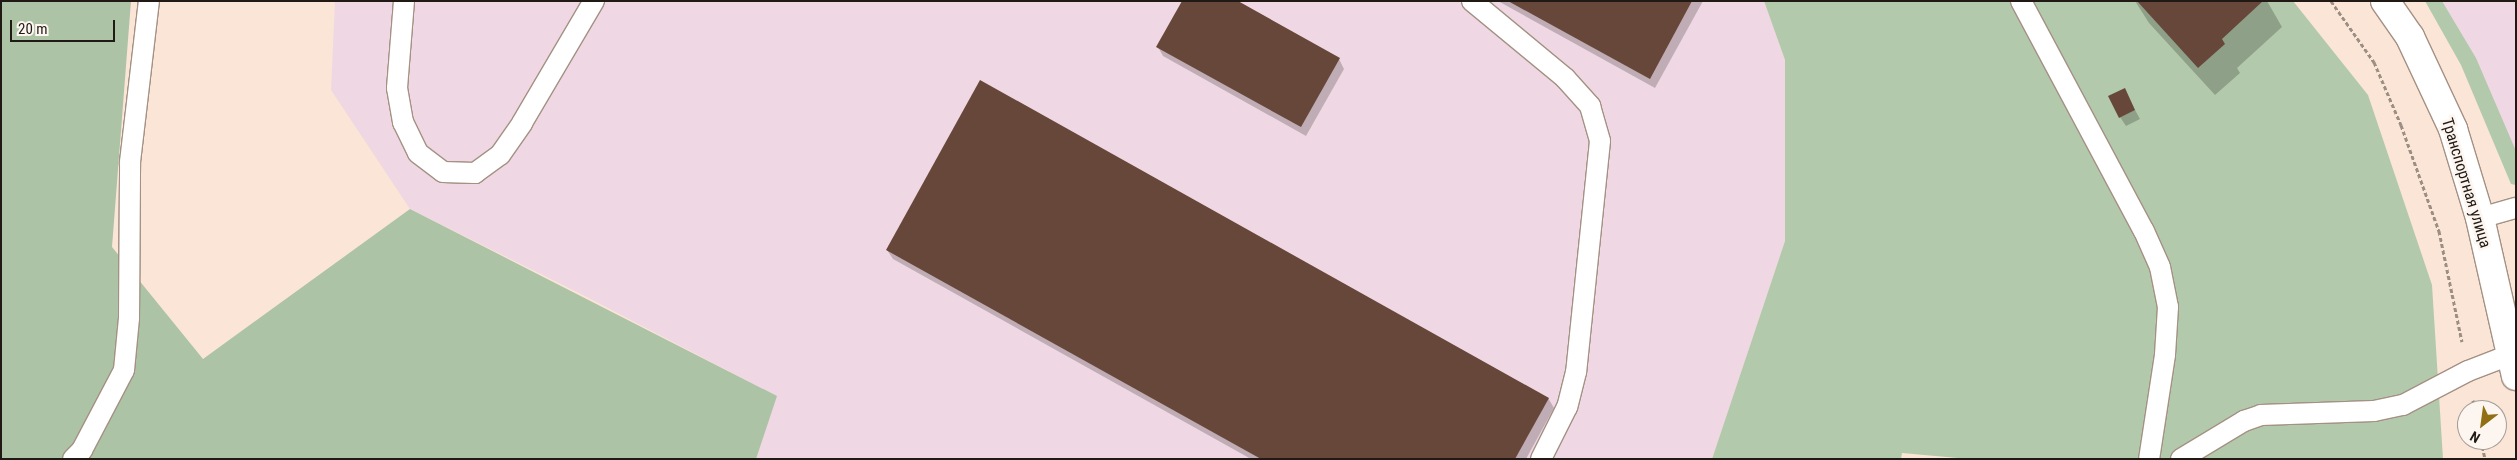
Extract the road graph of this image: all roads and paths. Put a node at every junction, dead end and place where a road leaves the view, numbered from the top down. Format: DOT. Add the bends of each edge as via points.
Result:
graph roads {
  1 [pos="149,1"];
  2 [pos="404,1"];
  3 [pos="594,1"];
  4 [pos="1472,1"];
  5 [pos="2020,1"];
  6 [pos="2331,1"];
  7 [pos="2385,1"];
  8 [pos="2516,208"];
  9 [pos="2480,218"];
  10 [pos="2514,365"];
  11 [pos="2468,371"];
  12 [pos="2473,400"];
  13 [pos="73,459"];
  14 [pos="1541,459"];
  15 [pos="2149,459"];
  16 [pos="2181,459"];
  1 -- 13 [label="lane" via="130,162 124,370 82,450"];
  2 -- 3 [label="lane" via="397,88 403,122 418,154 437,168 443,172 475,173 500,155"];
  4 -- 14 [label="lane" via="1565,78 1590,106 1600,141 1576,372 1567,407"];
  5 -- 15 [label="lane" via="2144,231 2160,267 2168,307 2165,355"];
  6 -- 11 [label="path" via="2374,62 2401,125 2440,232"];
  7 -- 9 [label="main road, Транспортная улица" via="2410,37 2453,129"];
  8 -- 9 [label="lane"];
  9 -- 10 [label="main road, Транспортная улица"];
  10 -- 11 [label="lane"];
  11 -- 12 [label="path"];
  11 -- 16 [label="lane" via="2403,405 2374,411 2261,415 2244,421"];
}
